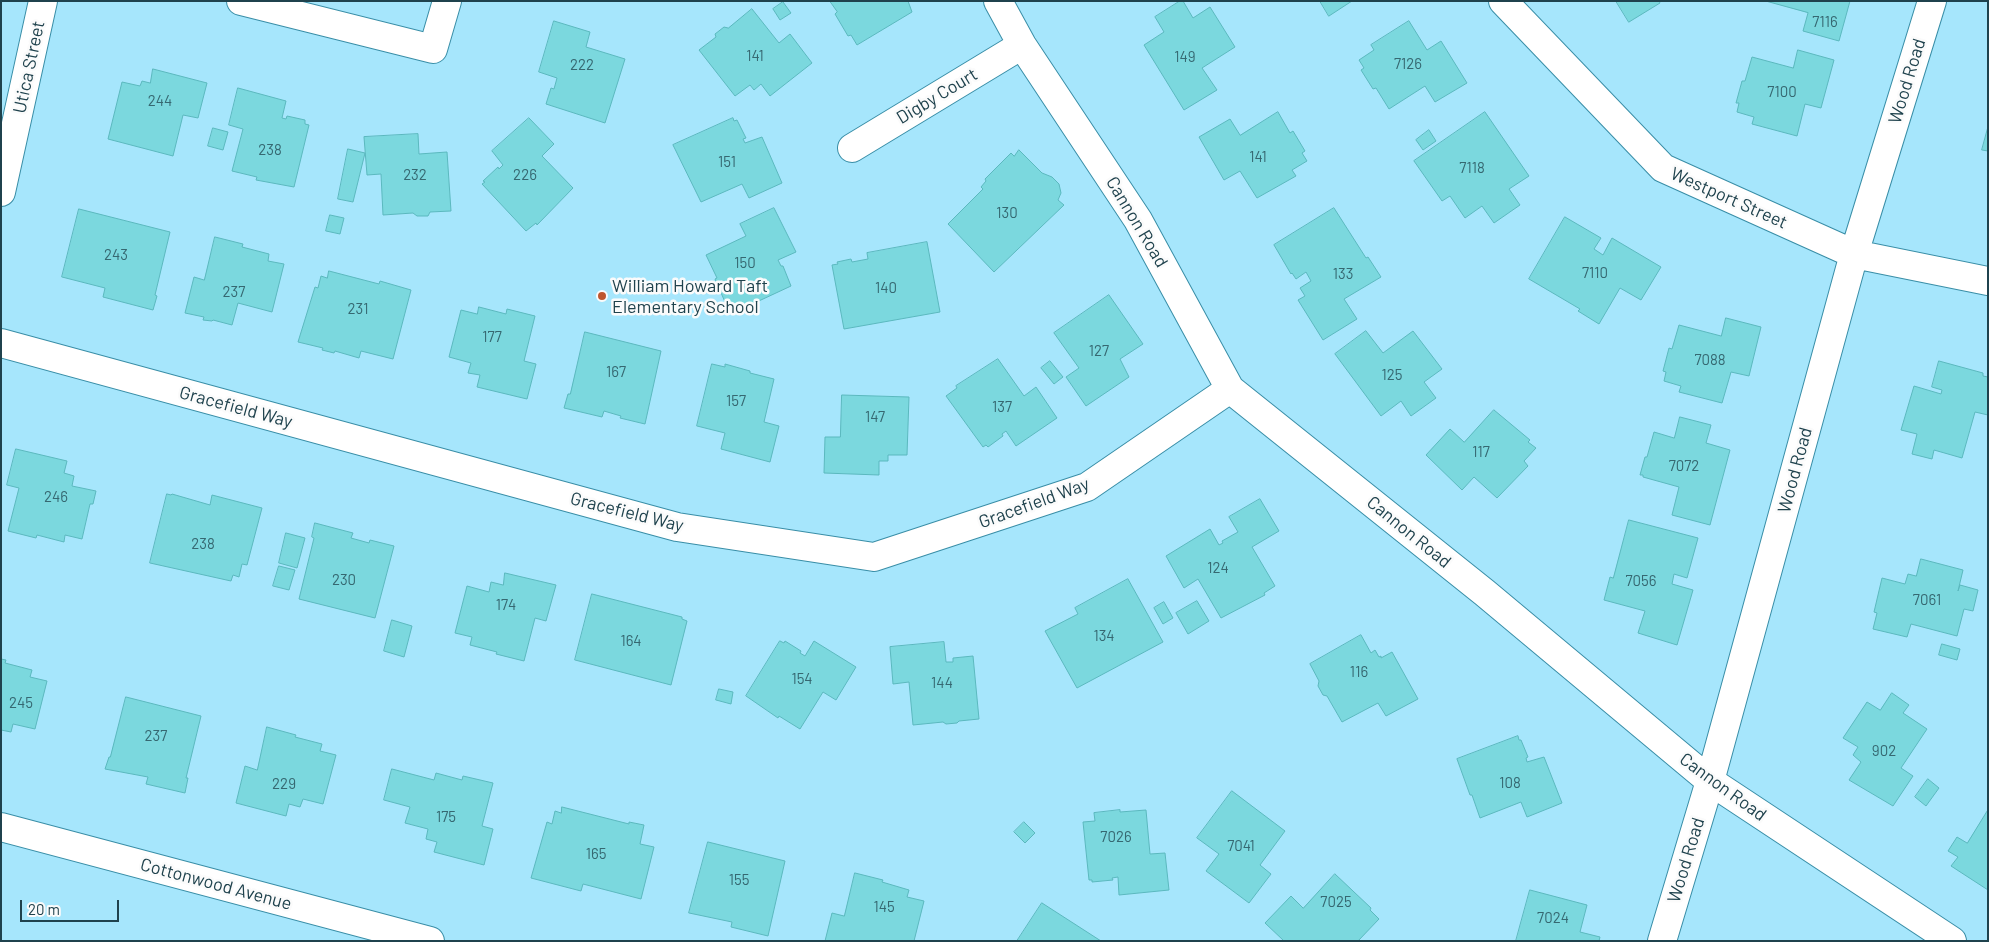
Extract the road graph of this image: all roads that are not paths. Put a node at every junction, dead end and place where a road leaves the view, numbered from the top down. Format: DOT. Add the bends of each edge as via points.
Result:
graph roads {
  1 [pos="43,1"];
  2 [pos="241,1"];
  3 [pos="448,1"];
  4 [pos="998,1"];
  5 [pos="1504,1"];
  6 [pos="1932,1"];
  7 [pos="1022,45"];
  8 [pos="852,148"];
  9 [pos="1,192"];
  10 [pos="1854,254"];
  11 [pos="1988,281"];
  12 [pos="1,343"];
  13 [pos="1230,389"];
  14 [pos="1710,781"];
  15 [pos="1,827"];
  16 [pos="415,939"];
  17 [pos="1662,941"];
  18 [pos="1952,941"];
  1 -- 9 [label="street, Utica Street"];
  2 -- 3 [label="street" via="433,49"];
  4 -- 7 [label="street, Cannon Road"];
  5 -- 10 [label="street, Westport Street" via="1663,168"];
  6 -- 10 [label="street, Wood Road"];
  7 -- 8 [label="street, Digby Court"];
  7 -- 13 [label="street, Cannon Road" via="1138,220"];
  10 -- 11 [label="street, Westport Street"];
  10 -- 14 [label="street, Wood Road"];
  12 -- 13 [label="street, Gracefield Way" via="677,527 874,557 1087,487"];
  13 -- 14 [label="street, Cannon Road" via="1484,593"];
  14 -- 17 [label="street, Wood Road"];
  14 -- 18 [label="street, Cannon Road"];
  15 -- 16 [label="street, Cottonwood Avenue"];
}
